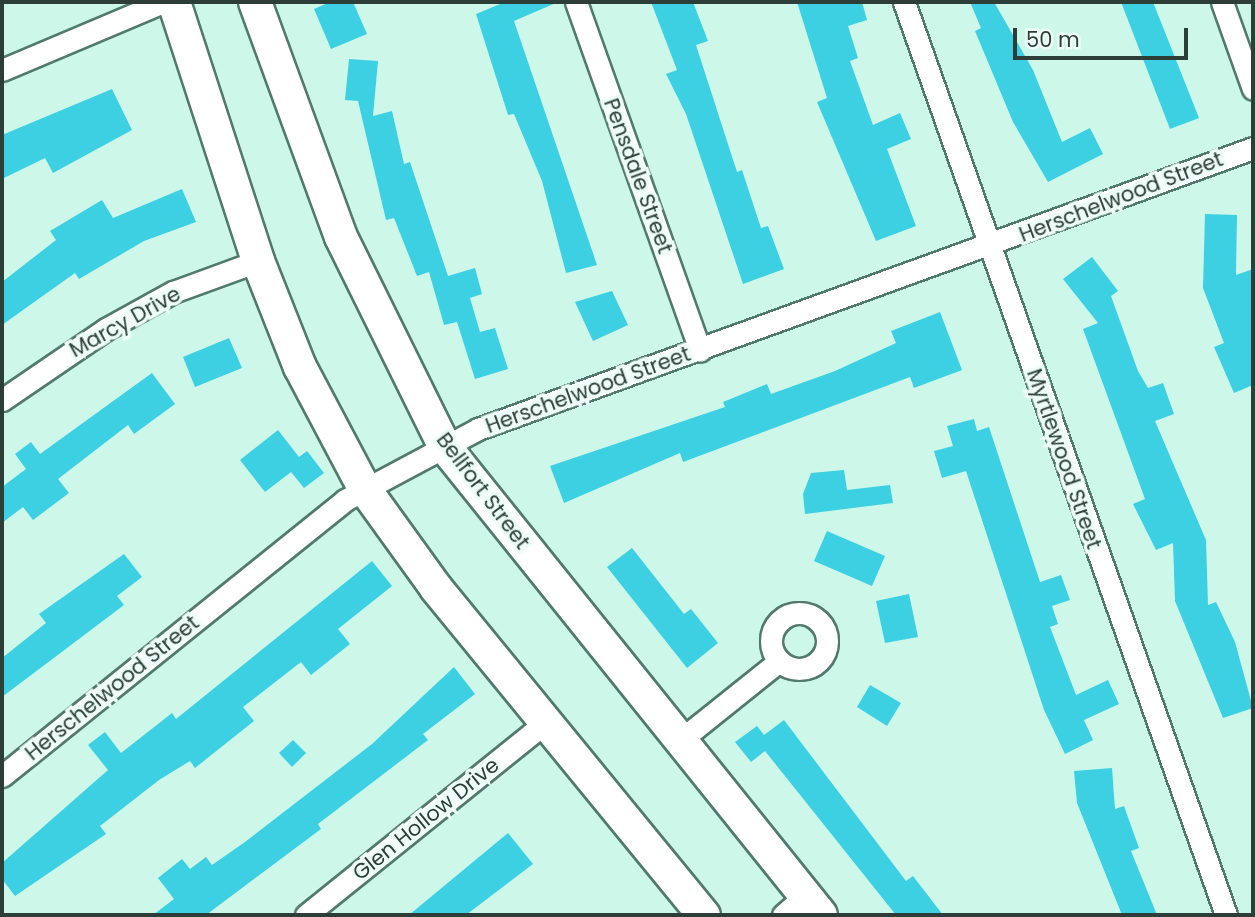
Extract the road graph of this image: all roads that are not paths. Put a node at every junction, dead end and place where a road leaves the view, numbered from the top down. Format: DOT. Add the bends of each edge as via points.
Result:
graph roads {
  1 [pos="163,2"];
  2 [pos="174,2"];
  3 [pos="255,2"];
  4 [pos="576,2"];
  5 [pos="904,2"];
  6 [pos="1222,2"];
  7 [pos="2,70"];
  8 [pos="1253,89"];
  9 [pos="1253,148"];
  10 [pos="990,246"];
  11 [pos="258,261"];
  12 [pos="700,351"];
  13 [pos="2,400"];
  14 [pos="445,447"];
  15 [pos="364,488"];
  16 [pos="779,661"];
  17 [pos="545,722"];
  18 [pos="678,741"];
  19 [pos="2,776"];
  20 [pos="803,909"];
  21 [pos="306,915"];
  22 [pos="704,915"];
  23 [pos="1226,915"];
  1 -- 7 [label="street"];
  2 -- 11 [label="main road"];
  3 -- 14 [label="main road, Bellfort Street" via="341,237"];
  4 -- 12 [label="street, Pensdale Street"];
  5 -- 10 [label="street, Myrtlewood Street"];
  6 -- 8 [label="street"];
  9 -- 10 [label="street, Herschelwood Street"];
  10 -- 12 [label="street, Herschelwood Street"];
  10 -- 23 [label="street, Myrtlewood Street"];
  11 -- 13 [label="street, Marcy Drive" via="173,292"];
  11 -- 15 [label="main road" via="300,367"];
  12 -- 14 [label="street, Herschelwood Street" via="478,429"];
  14 -- 15 [label="street, Herschelwood Street"];
  14 -- 18 [label="main road, Bellfort Street"];
  15 -- 17 [label="main road"];
  15 -- 19 [label="street, Herschelwood Street"];
  16 -- 18 [label="street"];
  17 -- 21 [label="street, Glen Hollow Drive"];
  17 -- 22 [label="main road"];
  18 -- 20 [label="main road, Bellfort Street"];
}
